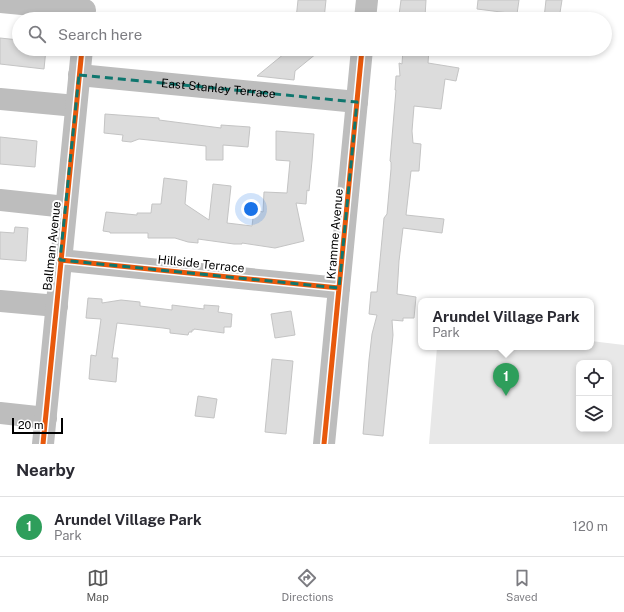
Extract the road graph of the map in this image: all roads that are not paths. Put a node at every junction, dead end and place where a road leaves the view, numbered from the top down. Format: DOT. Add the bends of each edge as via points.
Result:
graph roads {
  1 [pos="367,0"];
  2 [pos="0,2"];
  3 [pos="85,10"];
  4 [pos="366,12"];
  5 [pos="81,56"];
  6 [pos="361,56"];
  7 [pos="79,75"];
  8 [pos="0,99"];
  9 [pos="357,102"];
  10 [pos="76,106"];
  11 [pos="0,200"];
  12 [pos="66,207"];
  13 [pos="60,260"];
  14 [pos="339,288"];
  15 [pos="0,301"];
  16 [pos="57,306"];
  17 [pos="0,413"];
  18 [pos="46,418"];
  19 [pos="43,444"];
  20 [pos="324,444"];
  1 -- 4 [label="street"];
  2 -- 3 [label="street"];
  5 -- 7 [label="street, Ballman Avenue"];
  6 -- 9 [label="street, Kramme Avenue"];
  7 -- 9 [label="street, East Stanley Terrace"];
  7 -- 10 [label="street, Ballman Avenue"];
  8 -- 10 [label="street"];
  9 -- 14 [label="street, Kramme Avenue"];
  10 -- 12 [label="street, Ballman Avenue"];
  11 -- 12 [label="street"];
  12 -- 13 [label="street, Ballman Avenue"];
  13 -- 14 [label="street, Hillside Terrace"];
  13 -- 16 [label="street, Ballman Avenue"];
  14 -- 20 [label="street, Kramme Avenue"];
  15 -- 16 [label="street"];
  16 -- 18 [label="street, Ballman Avenue"];
  17 -- 18 [label="street"];
  18 -- 19 [label="street, Ballman Avenue"];
}
